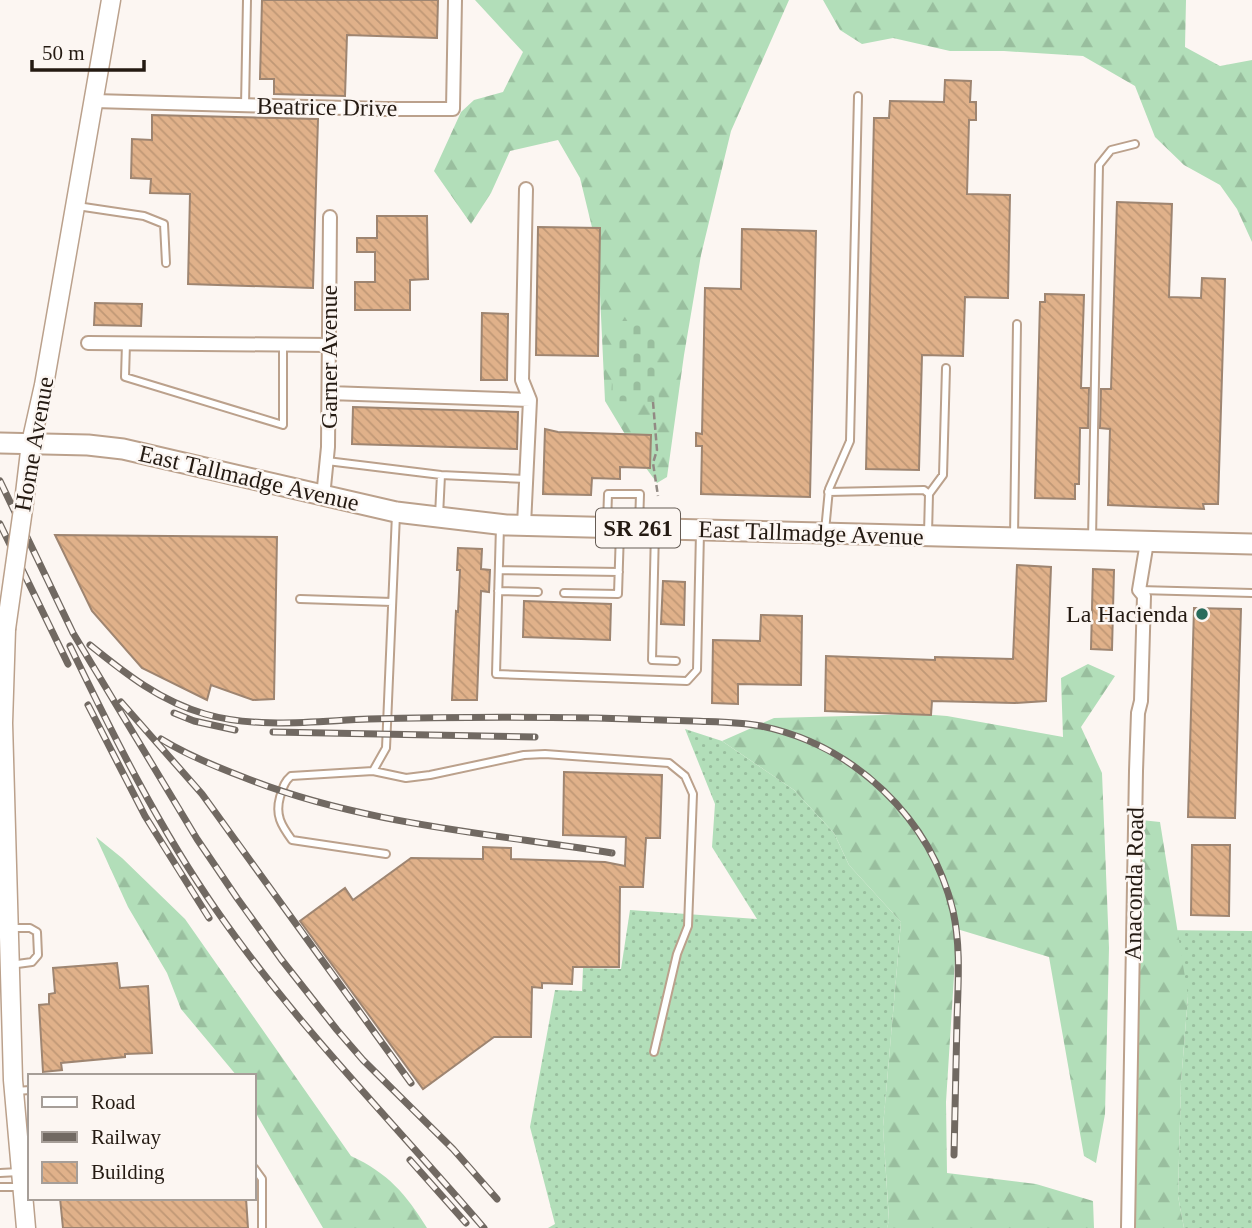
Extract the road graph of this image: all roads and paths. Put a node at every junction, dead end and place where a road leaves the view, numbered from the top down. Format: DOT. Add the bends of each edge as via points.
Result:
graph roads {
  1 [pos="111,0"];
  2 [pos="247,0"];
  3 [pos="455,0"];
  4 [pos="858,96"];
  5 [pos="93,101"];
  6 [pos="245,106"];
  7 [pos="1135,144"];
  8 [pos="526,189"];
  9 [pos="75,206"];
  10 [pos="330,217"];
  11 [pos="166,263"];
  12 [pos="1017,324"];
  13 [pos="88,343"];
  14 [pos="126,343"];
  15 [pos="283,344"];
  16 [pos="330,345"];
  17 [pos="946,368"];
  18 [pos="329,393"];
  19 [pos="530,400"];
  20 [pos="653,402"];
  21 [pos="0,443"];
  22 [pos="31,443"];
  23 [pos="327,461"];
  24 [pos="441,475"];
  25 [pos="526,479"];
  26 [pos="828,492"];
  27 [pos="929,494"];
  28 [pos="323,496"];
  29 [pos="658,496"];
  30 [pos="396,512"];
  31 [pos="439,518"];
  32 [pos="500,524"];
  33 [pos="524,525"];
  34 [pos="630,528"];
  35 [pos="700,529"];
  36 [pos="824,533"];
  37 [pos="928,536"];
  38 [pos="1013,538"];
  39 [pos="1092,541"];
  40 [pos="1147,542"];
  41 [pos="1252,544"];
  42 [pos="499,570"];
  43 [pos="619,572"];
  44 [pos="1139,590"];
  45 [pos="498,592"];
  46 [pos="538,593"];
  47 [pos="564,593"];
  48 [pos="1252,593"];
  49 [pos="300,600"];
  50 [pos="391,602"];
  51 [pos="676,661"];
  52 [pos="373,771"];
  53 [pos="386,854"];
  54 [pos="4,928"];
  55 [pos="9,965"];
  56 [pos="6,1044"];
  57 [pos="654,1052"];
  58 [pos="22,1091"];
  59 [pos="23,1171"];
  60 [pos="256,1171"];
  61 [pos="0,1173"];
  62 [pos="0,1187"];
  63 [pos="26,1228"];
  64 [pos="261,1228"];
  65 [pos="1128,1228"];
  1 -- 5 [label="street, Home Avenue"];
  2 -- 6 [label="lane"];
  3 -- 6 [label="street, Beatrice Drive" via="453,108"];
  4 -- 26 [label="lane" via="850,441"];
  5 -- 6 [label="street, Beatrice Drive"];
  5 -- 9 [label="street, Home Avenue"];
  7 -- 39 [label="lane" via="1111,149 1099,165"];
  8 -- 19 [label="street" via="522,380"];
  9 -- 11 [label="lane" via="144,216 164,224"];
  9 -- 22 [label="street, Home Avenue"];
  10 -- 16 [label="street, Garner Avenue"];
  12 -- 38 [label="lane"];
  13 -- 14 [label="street"];
  14 -- 15 [label="street"];
  14 -- 15 [label="lane" via="125,377 283,425"];
  15 -- 16 [label="street"];
  16 -- 18 [label="street, Garner Avenue"];
  17 -- 27 [label="lane" via="943,475"];
  18 -- 19 [label="street"];
  18 -- 23 [label="street, Garner Avenue"];
  19 -- 25 [label="street"];
  20 -- 29 [label="path"];
  21 -- 22 [label="main road, East Tallmadge Avenue / SR 261"];
  22 -- 28 [label="main road, East Tallmadge Avenue / SR 261" via="88,445 157,456"];
  22 -- 54 [label="street, Home Avenue, bridge" via="6,629"];
  23 -- 24 [label="lane"];
  23 -- 28 [label="street, Garner Avenue"];
  24 -- 25 [label="lane"];
  24 -- 31 [label="lane"];
  25 -- 33 [label="street"];
  26 -- 27 [label="lane" via="924,490"];
  26 -- 36 [label="lane"];
  27 -- 37 [label="lane"];
  28 -- 30 [label="main road, East Tallmadge Avenue / SR 261"];
  30 -- 31 [label="main road, East Tallmadge Avenue / SR 261"];
  30 -- 50 [label="lane"];
  31 -- 32 [label="main road, East Tallmadge Avenue / SR 261"];
  32 -- 33 [label="main road, East Tallmadge Avenue / SR 261"];
  32 -- 42 [label="lane"];
  33 -- 34 [label="main road, East Tallmadge Avenue / SR 261"];
  34 -- 34 [label="lane" via="640,494 608,494"];
  34 -- 35 [label="main road, East Tallmadge Avenue / SR 261"];
  34 -- 43 [label="lane"];
  34 -- 51 [label="lane" via="652,660"];
  35 -- 36 [label="main road, East Tallmadge Avenue / SR 261"];
  35 -- 45 [label="lane" via="697,670 688,681 496,674"];
  36 -- 37 [label="main road, East Tallmadge Avenue / SR 261"];
  37 -- 38 [label="main road, East Tallmadge Avenue / SR 261"];
  38 -- 39 [label="main road, East Tallmadge Avenue / SR 261"];
  39 -- 40 [label="main road, East Tallmadge Avenue / SR 261"];
  40 -- 41 [label="main road, East Tallmadge Avenue / SR 261"];
  40 -- 44 [label="street, Anaconda Road"];
  42 -- 43 [label="lane"];
  42 -- 45 [label="lane"];
  43 -- 47 [label="lane" via="618,594"];
  44 -- 48 [label="lane"];
  44 -- 65 [label="street, Anaconda Road" via="1144,608 1136,771"];
  45 -- 46 [label="lane"];
  49 -- 50 [label="lane"];
  50 -- 52 [label="lane" via="386,748"];
  52 -- 53 [label="lane" via="291,776 276,810 292,840"];
  52 -- 57 [label="lane" via="405,778 545,754 669,763 685,776 693,794 688,926"];
  54 -- 55 [label="street, Home Avenue"];
  54 -- 55 [label="lane" via="37,932 38,955 32,962"];
  55 -- 56 [label="street, Home Avenue"];
  56 -- 58 [label="street, Home Avenue"];
  58 -- 59 [label="street, Home Avenue"];
  59 -- 61 [label="lane"];
  59 -- 62 [label="lane"];
  59 -- 63 [label="street, Home Avenue"];
  60 -- 64 [label="lane" via="261,1179"];
}
